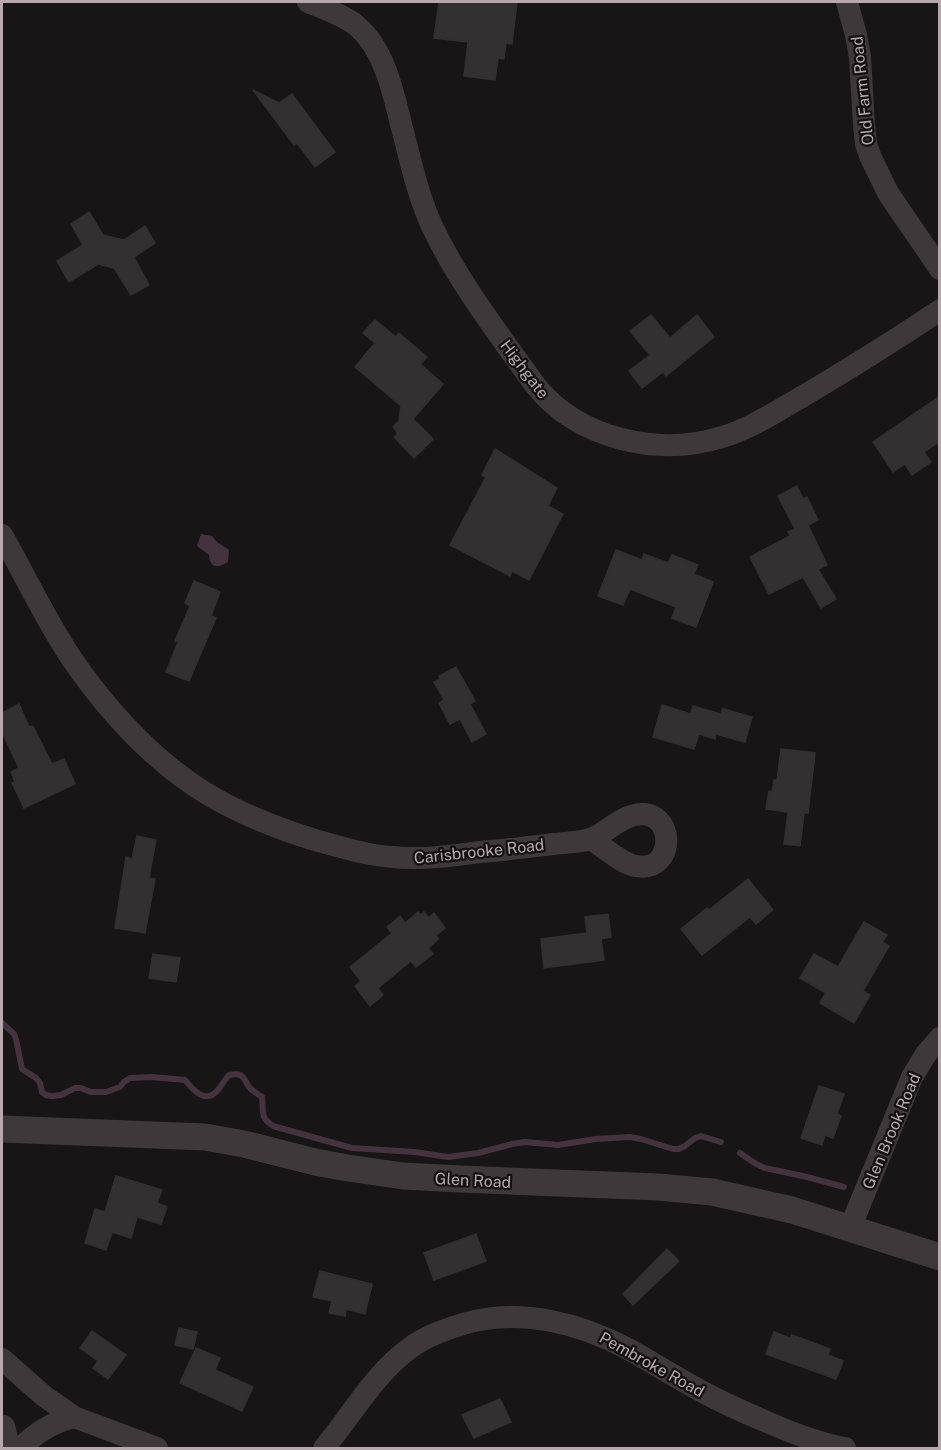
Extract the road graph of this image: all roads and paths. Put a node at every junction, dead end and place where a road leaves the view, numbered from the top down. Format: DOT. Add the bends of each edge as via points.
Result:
graph roads {
  1 [pos="308,2"];
  2 [pos="848,2"];
  3 [pos="939,269"];
  4 [pos="939,310"];
  5 [pos="2,535"];
  6 [pos="592,840"];
  7 [pos="939,1038"];
  8 [pos="2,1129"];
  9 [pos="850,1228"];
  10 [pos="939,1257"];
  11 [pos="2,1359"];
  12 [pos="74,1417"];
  13 [pos="2,1428"];
  14 [pos="7,1449"];
  15 [pos="21,1449"];
  16 [pos="157,1449"];
  17 [pos="324,1449"];
  18 [pos="844,1449"];
  1 -- 4 [label="street, Highgate" via="349,21 372,44 394,97 422,203 442,246 535,385 557,408 586,426 615,437 659,445 722,438 843,373"];
  2 -- 3 [label="street, Old Farm Road" via="860,57 865,134 871,158 888,193"];
  5 -- 6 [label="street, Carisbrooke Road" via="62,643 107,705 138,739 194,786 255,819 344,848 417,859"];
  7 -- 9 [label="street, Glen Brook Road" via="908,1084"];
  8 -- 9 [label="street, Glen Road" via="205,1137 323,1164 403,1176 705,1191 792,1210"];
  9 -- 10 [label="street, Glen Road"];
  11 -- 12 [label="street" via="53,1404"];
  12 -- 15 [label="street" via="45,1428"];
  12 -- 16 [label="street"];
  13 -- 14 [label="street"];
  17 -- 18 [label="street, Pembroke Road" via="390,1365 408,1349 437,1332 510,1316 592,1332 735,1409 802,1437"];
}
